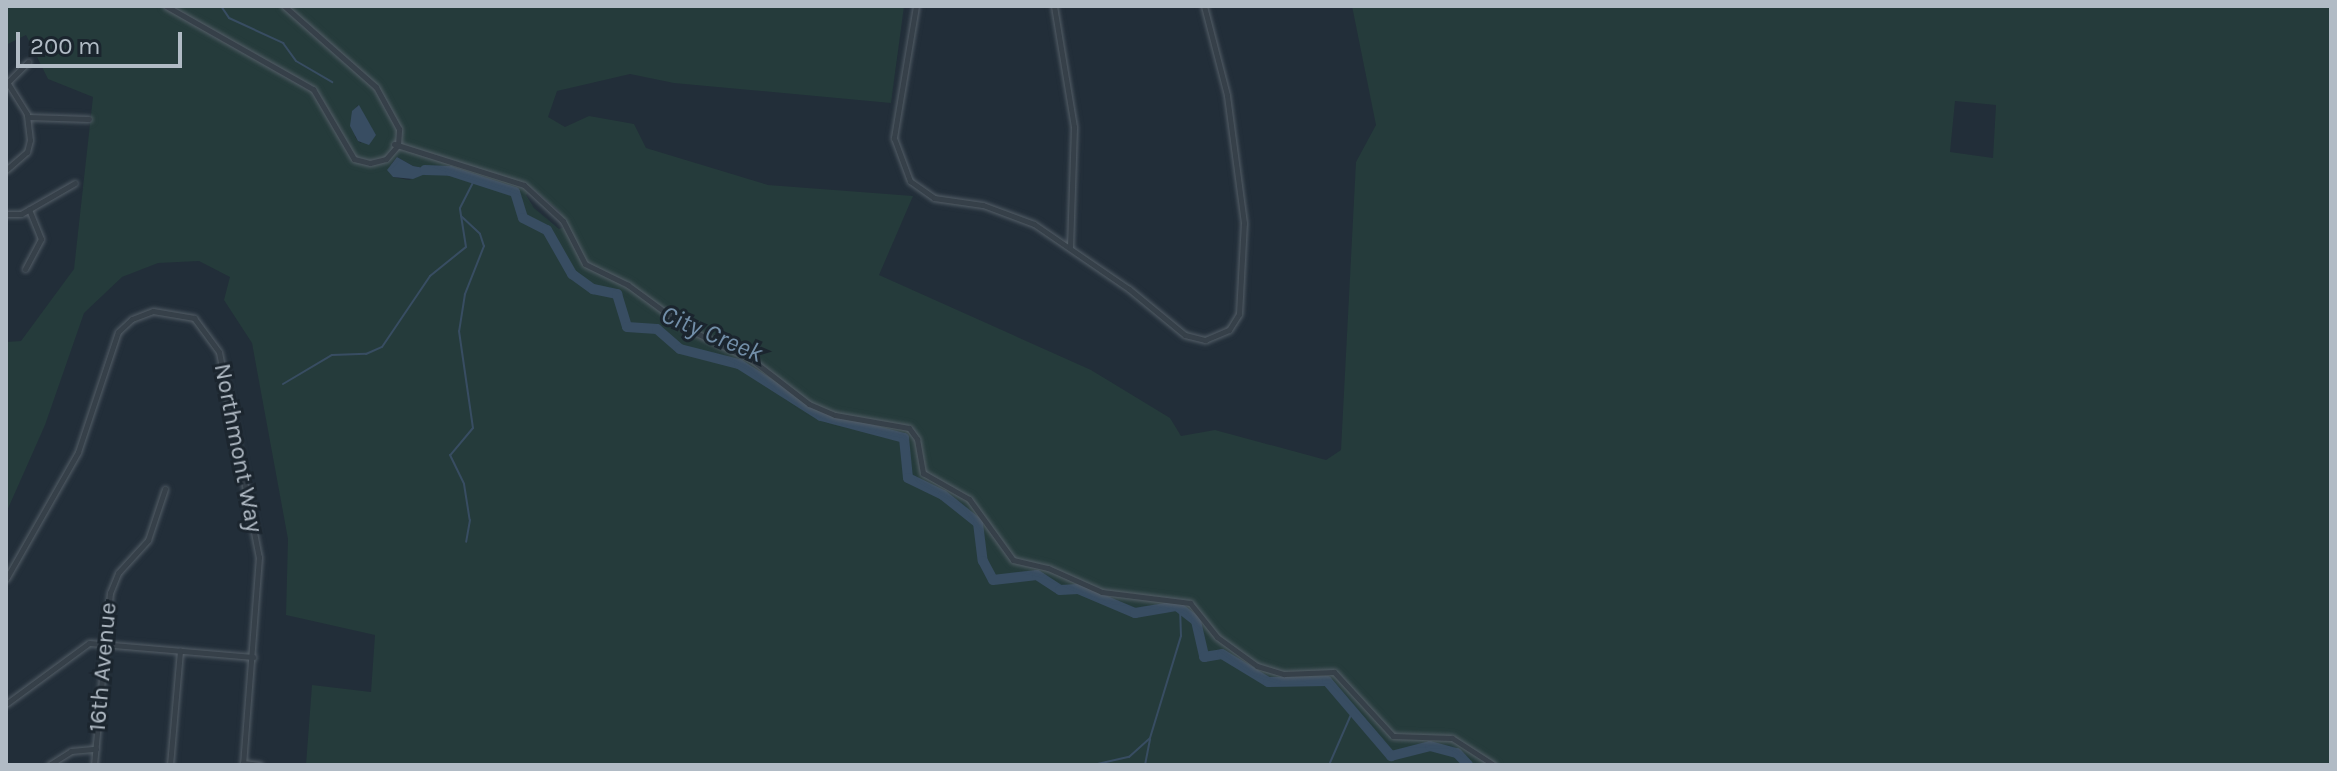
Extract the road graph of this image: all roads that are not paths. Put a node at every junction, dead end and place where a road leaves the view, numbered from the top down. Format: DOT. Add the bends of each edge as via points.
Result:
graph roads {
  1 [pos="166,6"];
  2 [pos="284,6"];
  3 [pos="916,6"];
  4 [pos="1054,6"];
  5 [pos="1204,6"];
  6 [pos="28,62"];
  7 [pos="7,83"];
  8 [pos="28,117"];
  9 [pos="89,119"];
  10 [pos="396,144"];
  11 [pos="6,170"];
  12 [pos="75,183"];
  13 [pos="29,209"];
  14 [pos="6,214"];
  15 [pos="1070,247"];
  16 [pos="25,269"];
  17 [pos="165,489"];
  18 [pos="6,579"];
  19 [pos="105,643"];
  20 [pos="180,650"];
  21 [pos="253,657"];
  22 [pos="6,704"];
  23 [pos="96,749"];
  24 [pos="243,764"];
  25 [pos="49,765"];
  26 [pos="94,765"];
  27 [pos="170,765"];
  28 [pos="260,765"];
  29 [pos="1494,765"];
  1 -- 10 [label="street" via="313,89 354,159 382,161"];
  2 -- 10 [label="street" via="372,81 396,119"];
  3 -- 15 [label="street" via="895,130 903,172 934,198 1011,214"];
  4 -- 15 [label="street" via="1074,127"];
  5 -- 15 [label="street" via="1238,153 1244,223 1239,314 1222,334 1205,340 1185,335"];
  6 -- 7 [label="street"];
  7 -- 8 [label="street"];
  8 -- 9 [label="street"];
  8 -- 11 [label="street" via="28,150"];
  10 -- 29 [label="street" via="524,185 563,221 585,264 628,285 688,329 752,360 809,404 835,415 909,428 917,439 923,473 969,499 1013,560 1048,568 1102,592 1190,603 1217,637 1257,666 1284,674 1334,672 1393,736 1452,738"];
  12 -- 13 [label="street"];
  13 -- 14 [label="street"];
  13 -- 16 [label="street" via="41,239"];
  17 -- 19 [label="street, 16th Avenue" via="148,540 112,586"];
  18 -- 21 [label="street, Northmont Way" via="78,452 112,342 128,322 146,312 174,311 199,322 217,346 259,557"];
  19 -- 20 [label="street"];
  19 -- 22 [label="street" via="79,648"];
  19 -- 23 [label="street, 16th Avenue"];
  20 -- 21 [label="street"];
  20 -- 27 [label="street"];
  21 -- 24 [label="street, Northmont Way"];
  23 -- 25 [label="street" via="71,751"];
  23 -- 26 [label="street, 16th Avenue"];
  24 -- 28 [label="street"];
}
